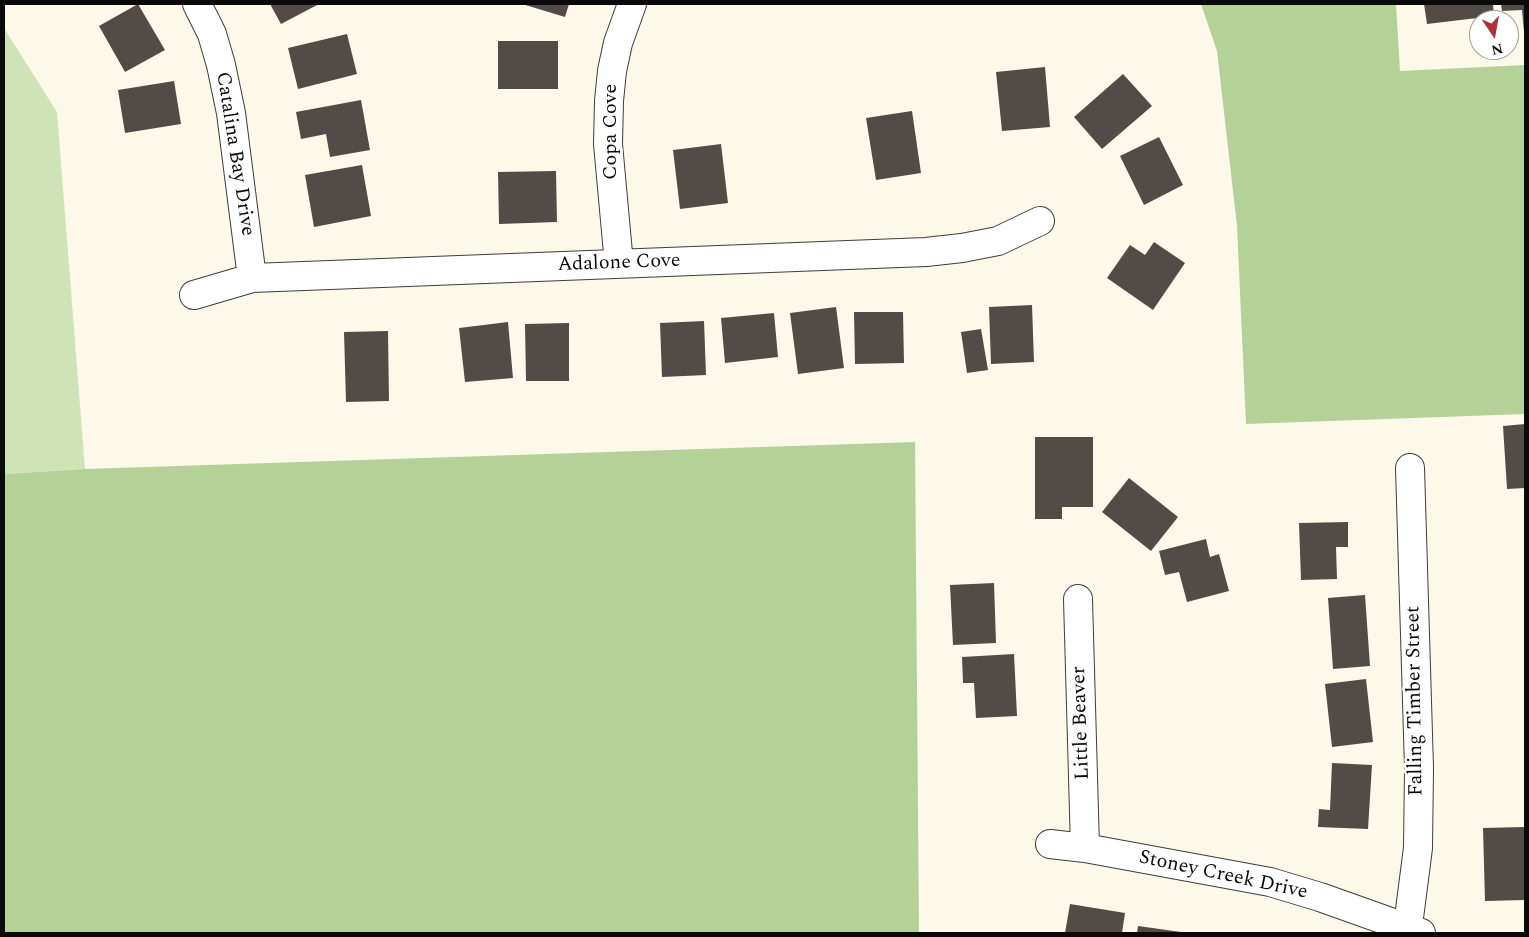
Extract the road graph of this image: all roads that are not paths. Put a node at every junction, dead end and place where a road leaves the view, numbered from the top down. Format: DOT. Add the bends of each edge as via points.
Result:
graph roads {
  1 [pos="197,4"];
  2 [pos="632,4"];
  3 [pos="1040,221"];
  4 [pos="620,264"];
  5 [pos="252,278"];
  6 [pos="194,295"];
  7 [pos="1410,468"];
  8 [pos="1078,599"];
  9 [pos="1050,844"];
  10 [pos="1085,848"];
  11 [pos="1412,932"];
  1 -- 5 [label="street, Catalina Bay Drive" via="212,34 231,113"];
  2 -- 4 [label="street, Copa Cove" via="618,43 609,101 608,144"];
  3 -- 4 [label="street, Adalone Cove" via="998,241 926,252"];
  4 -- 5 [label="street, Adalone Cove"];
  5 -- 6 [label="street, Adalone Cove"];
  7 -- 11 [label="street, Falling Timber Street" via="1419,768"];
  8 -- 10 [label="street, Little Beaver"];
  9 -- 10 [label="street, Stoney Creek Drive"];
  10 -- 11 [label="street, Stoney Creek Drive" via="1270,882"];
}
